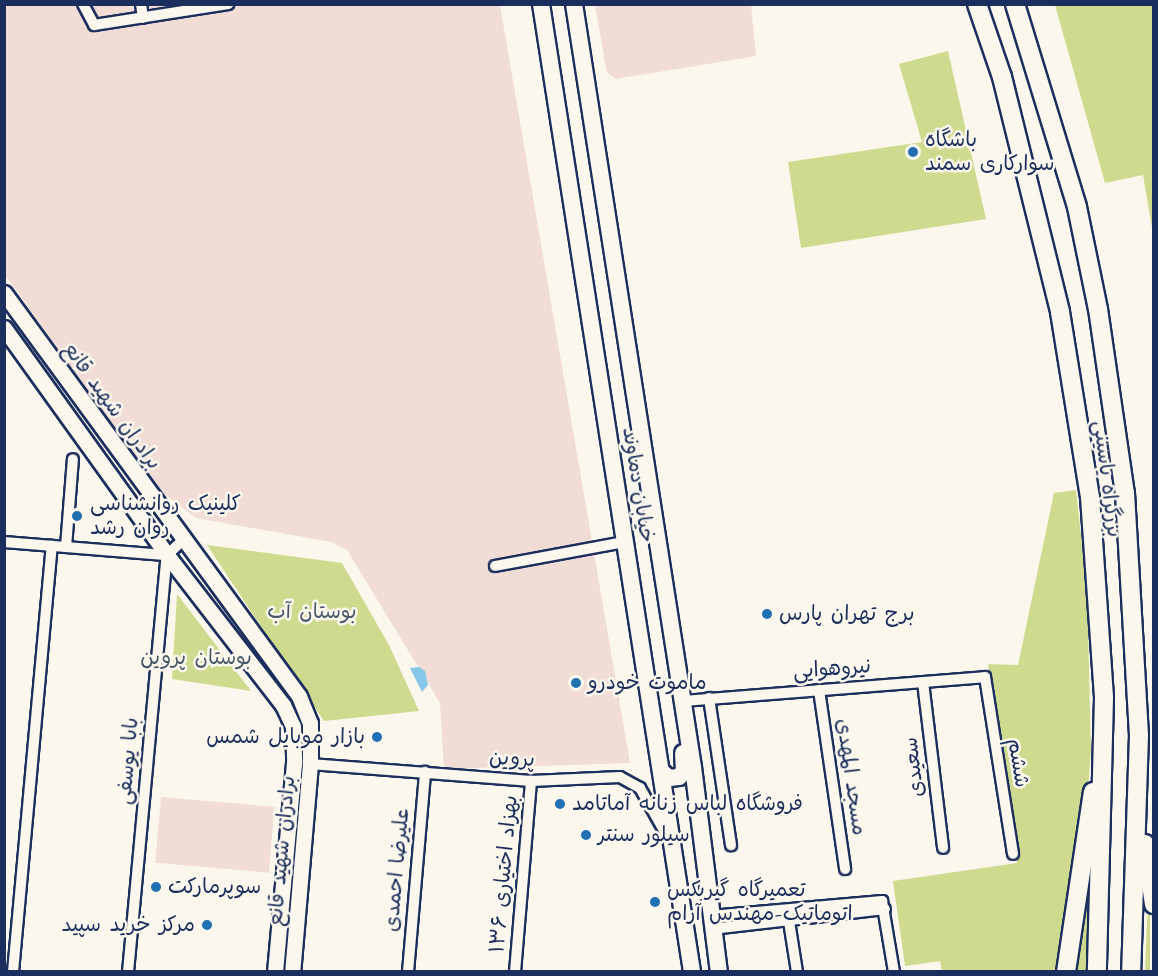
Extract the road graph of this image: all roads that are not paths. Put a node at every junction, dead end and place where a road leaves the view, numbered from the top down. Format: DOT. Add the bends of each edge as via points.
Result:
graph roads {
  1 [pos="83,4"];
  2 [pos="141,4"];
  3 [pos="228,4"];
  4 [pos="541,4"];
  5 [pos="574,4"];
  6 [pos="977,4"];
  7 [pos="1015,4"];
  8 [pos="143,18"];
  9 [pos="4,292"];
  10 [pos="4,328"];
  11 [pos="73,459"];
  12 [pos="183,540"];
  13 [pos="4,542"];
  14 [pos="625,542"];
  15 [pos="52,546"];
  16 [pos="66,547"];
  17 [pos="167,555"];
  18 [pos="495,566"];
  19 [pos="985,677"];
  20 [pos="923,682"];
  21 [pos="819,690"];
  22 [pos="681,692"];
  23 [pos="709,698"];
  24 [pos="1104,698"];
  25 [pos="310,764"];
  26 [pos="661,771"];
  27 [pos="425,772"];
  28 [pos="531,781"];
  29 [pos="1139,811"];
  30 [pos="731,845"];
  31 [pos="673,848"];
  32 [pos="943,848"];
  33 [pos="1013,854"];
  34 [pos="845,869"];
  35 [pos="1154,904"];
  36 [pos="788,915"];
  37 [pos="711,922"];
  38 [pos="13,972"];
  39 [pos="128,972"];
  40 [pos="275,972"];
  41 [pos="292,972"];
  42 [pos="408,972"];
  43 [pos="515,972"];
  44 [pos="692,972"];
  45 [pos="718,972"];
  46 [pos="797,972"];
  47 [pos="894,972"];
  48 [pos="1066,972"];
  49 [pos="1097,972"];
  50 [pos="1131,972"];
  1 -- 8 [label="street" via="94,25"];
  2 -- 8 [label="street"];
  3 -- 8 [label="street"];
  4 -- 14 [label="main road, خیابان دماوند"];
  5 -- 22 [label="main road, خیابان دماوند"];
  6 -- 24 [label="highway, بزرگراه یاسینی" via="1002,77 1060,312 1090,497"];
  7 -- 29 [label="highway, بزرگراه یاسینی" via="1077,207 1098,309 1125,493 1139,735"];
  9 -- 12 [label="main road, برادران شهید قانع"];
  10 -- 17 [label="main road, برادران شهید قانع"];
  11 -- 16 [label="street"];
  12 -- 17 [label="street"];
  12 -- 25 [label="main road, برادران شهید قانع" via="299,696 310,723"];
  13 -- 15 [label="street"];
  14 -- 18 [label="street"];
  14 -- 26 [label="main road, خیابان دماوند"];
  15 -- 16 [label="street"];
  15 -- 38 [label="street"];
  16 -- 17 [label="street"];
  17 -- 39 [label="street, بابا یوسفی"];
  17 -- 40 [label="main road, برادران شهید قانع" via="283,705 293,726 294,763"];
  19 -- 20 [label="street, نیروهوایی"];
  19 -- 33 [label="street, ششم"];
  20 -- 21 [label="street, نیروهوایی"];
  20 -- 32 [label="street, سعیدی"];
  21 -- 23 [label="street, نیروهوایی"];
  21 -- 34 [label="street, مسجد المهدی"];
  22 -- 23 [label="street, نیروهوایی"];
  22 -- 26 [label="main road" via="678,717 684,771 673,779"];
  22 -- 37 [label="main road, خیابان دماوند"];
  23 -- 30 [label="street"];
  24 -- 48 [label="highway" via="1084,873"];
  24 -- 49 [label="highway, بزرگراه یاسینی"];
  25 -- 27 [label="street, پروین"];
  25 -- 41 [label="main road, برادران شهید قانع"];
  26 -- 31 [label="main road, خیابان دماوند"];
  27 -- 28 [label="street, پروین"];
  27 -- 42 [label="street, علیرضا احمدی"];
  28 -- 31 [label="street, پروین" via="620,777 631,780 651,803"];
  28 -- 43 [label="street, بهزاد اختیاری ۱۳۶"];
  29 -- 35 [label="highway"];
  29 -- 50 [label="highway, بزرگراه یاسینی"];
  31 -- 44 [label="main road, خیابان دماوند"];
  36 -- 37 [label="street"];
  36 -- 46 [label="street"];
  36 -- 47 [label="street" via="882,901"];
  37 -- 45 [label="main road, خیابان دماوند"];
}
